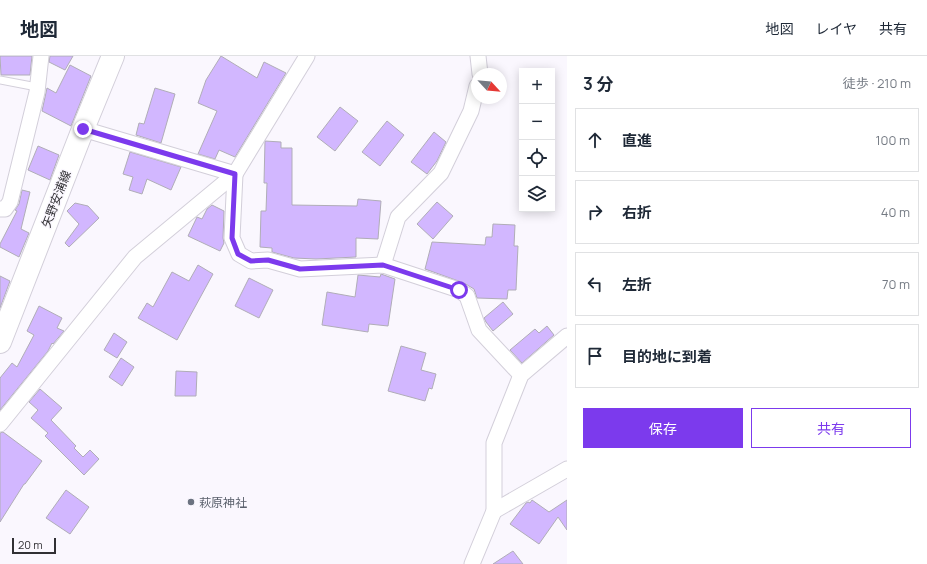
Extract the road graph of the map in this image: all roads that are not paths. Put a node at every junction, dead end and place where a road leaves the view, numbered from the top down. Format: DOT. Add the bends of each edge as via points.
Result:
graph roads {
  1 [pos="41,56"];
  2 [pos="113,56"];
  3 [pos="307,56"];
  4 [pos="478,56"];
  5 [pos="479,68"];
  6 [pos="0,80"];
  7 [pos="37,87"];
  8 [pos="473,104"];
  9 [pos="83,129"];
  10 [pos="235,174"];
  11 [pos="0,209"];
  12 [pos="383,265"];
  13 [pos="567,336"];
  14 [pos="0,342"];
  15 [pos="520,375"];
  16 [pos="0,424"];
  17 [pos="567,469"];
  18 [pos="494,511"];
  19 [pos="472,564"];
  1 -- 7 [label="street"];
  2 -- 9 [label="main road, 矢野安浦線"];
  3 -- 10 [label="street"];
  4 -- 5 [label="street"];
  6 -- 7 [label="lane"];
  7 -- 11 [label="street" via="10,202 5,209"];
  8 -- 12 [label="street" via="441,173 398,217"];
  9 -- 10 [label="street"];
  9 -- 14 [label="main road, 矢野安浦線"];
  10 -- 12 [label="street" via="232,238 238,254 251,261 268,260 300,269"];
  10 -- 16 [label="street" via="134,257"];
  12 -- 15 [label="street" via="459,290 466,296 479,330"];
  13 -- 15 [label="street"];
  15 -- 18 [label="street" via="494,443"];
  17 -- 18 [label="street"];
  18 -- 19 [label="street"];
}
